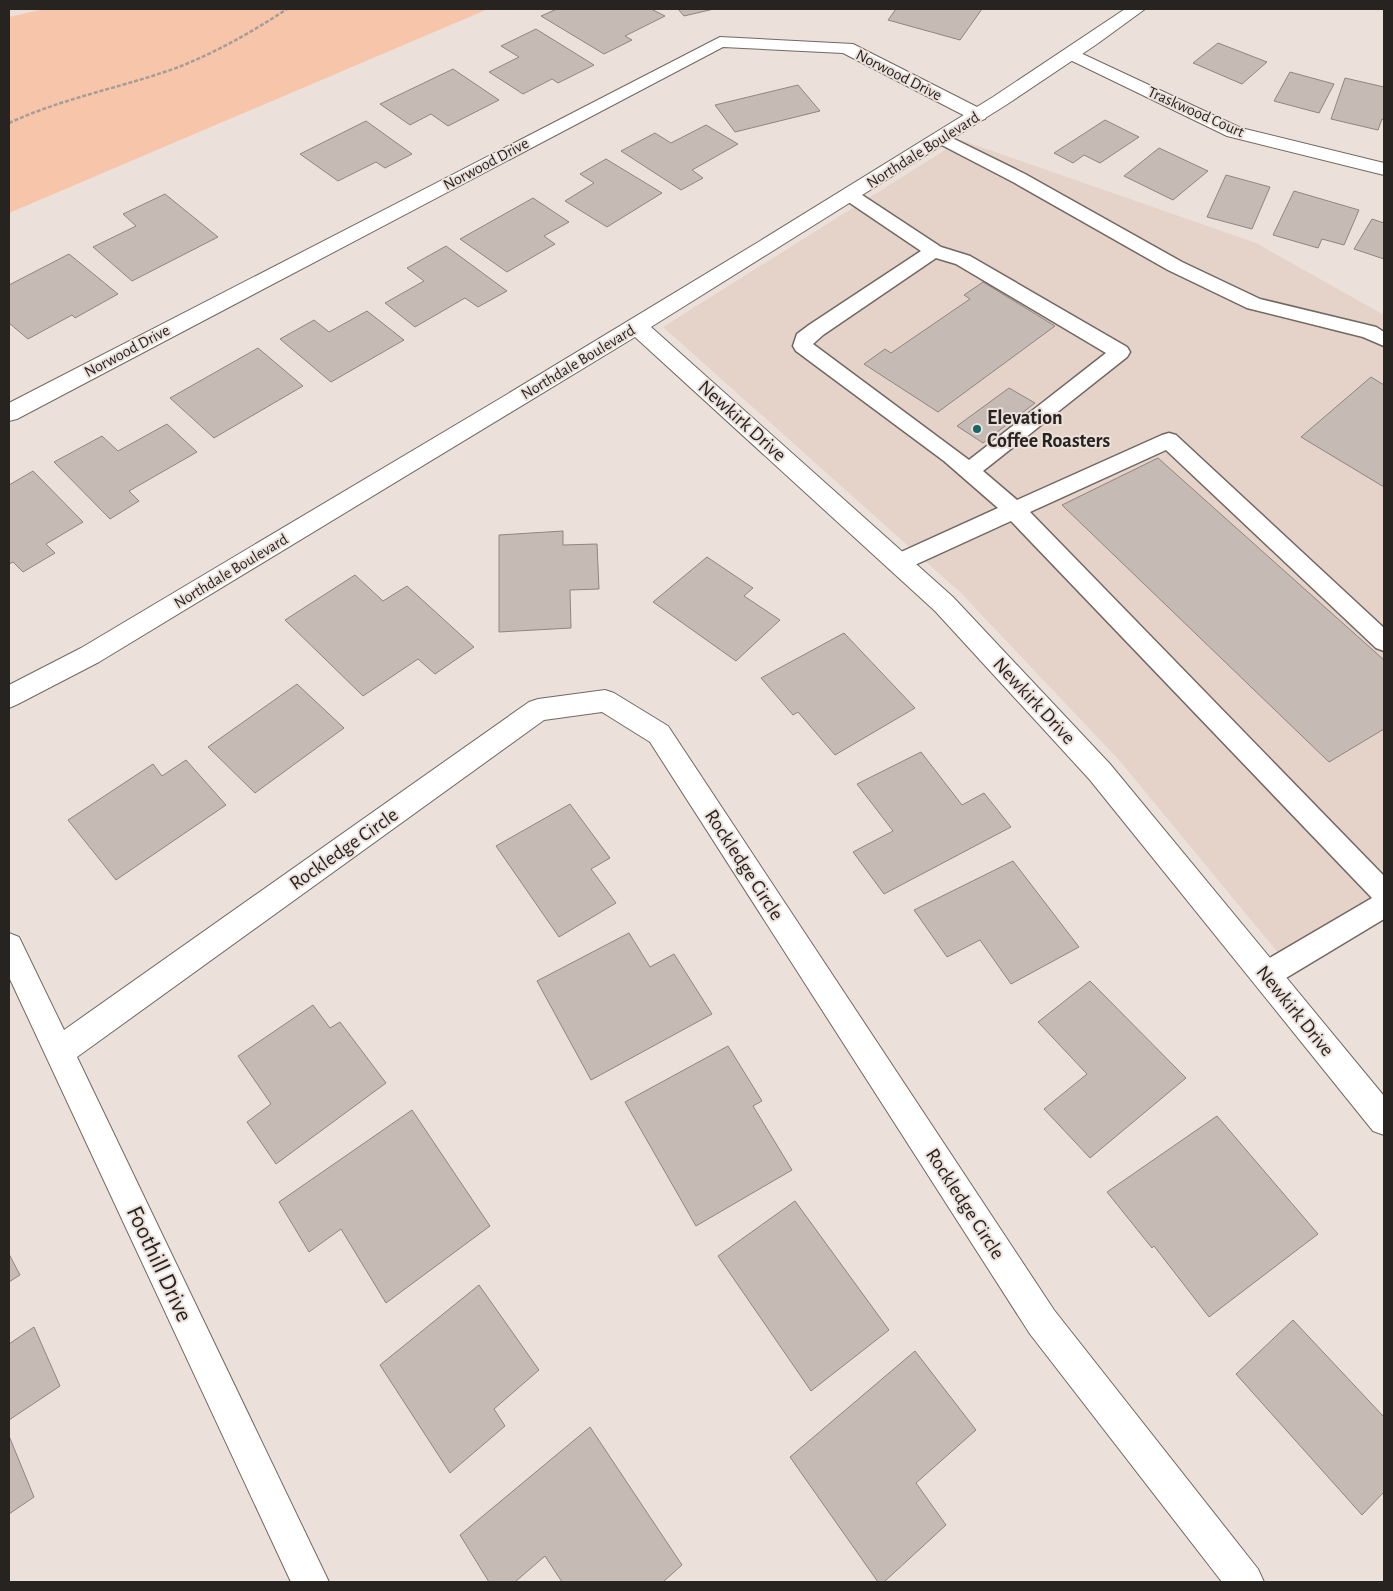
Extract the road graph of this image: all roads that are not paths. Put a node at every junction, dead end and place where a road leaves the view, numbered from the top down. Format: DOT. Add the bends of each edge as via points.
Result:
graph roads {
  1 [pos="1136,9"];
  2 [pos="1072,54"];
  3 [pos="978,115"];
  4 [pos="942,138"];
  5 [pos="1384,169"];
  6 [pos="850,195"];
  7 [pos="934,251"];
  8 [pos="637,327"];
  9 [pos="1384,340"];
  10 [pos="9,413"];
  11 [pos="968,471"];
  12 [pos="1015,511"];
  13 [pos="898,563"];
  14 [pos="1384,642"];
  15 [pos="9,698"];
  16 [pos="1384,893"];
  17 [pos="1384,905"];
  18 [pos="9,946"];
  19 [pos="1266,975"];
  20 [pos="59,1052"];
  21 [pos="1384,1120"];
  22 [pos="310,1582"];
  23 [pos="1245,1582"];
  1 -- 2 [label="street, Northdale Boulevard"];
  2 -- 3 [label="street, Northdale Boulevard"];
  2 -- 5 [label="street, Traskwood Court" via="1234,132"];
  3 -- 4 [label="street, Northdale Boulevard"];
  3 -- 10 [label="street, Norwood Drive" via="847,48 720,42"];
  4 -- 6 [label="street, Northdale Boulevard"];
  4 -- 9 [label="lane" via="1175,266 1254,304 1369,332"];
  6 -- 7 [label="lane"];
  6 -- 8 [label="street, Northdale Boulevard"];
  7 -- 11 [label="lane" via="816,330 804,339 803,346"];
  7 -- 11 [label="lane" via="963,260 1120,352"];
  8 -- 13 [label="street, Newkirk Drive"];
  8 -- 15 [label="street, Northdale Boulevard" via="90,655"];
  11 -- 12 [label="lane"];
  12 -- 13 [label="lane"];
  12 -- 14 [label="lane" via="1169,440"];
  12 -- 16 [label="lane"];
  13 -- 19 [label="street, Newkirk Drive" via="944,604 1100,772"];
  17 -- 19 [label="lane"];
  18 -- 20 [label="street, Foothill Drive"];
  19 -- 21 [label="street, Newkirk Drive"];
  20 -- 22 [label="street, Foothill Drive"];
  20 -- 23 [label="street, Rockledge Circle" via="538,710 605,701 659,734 1042,1322"];
}
